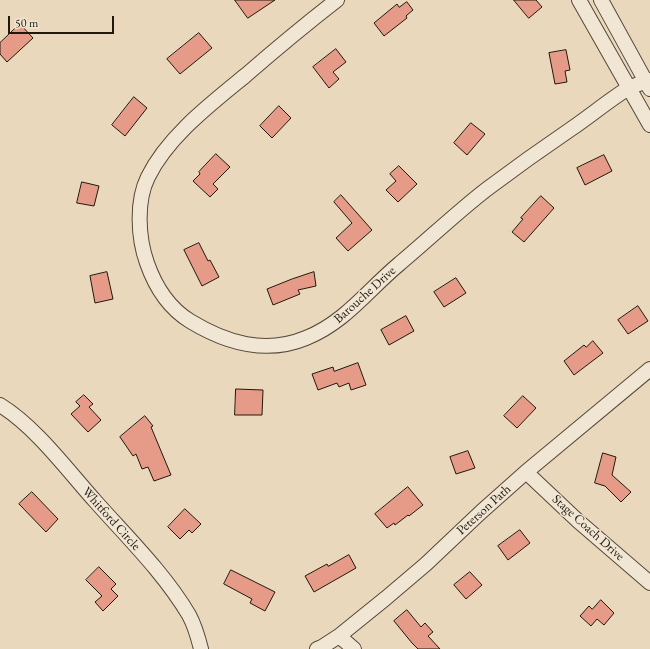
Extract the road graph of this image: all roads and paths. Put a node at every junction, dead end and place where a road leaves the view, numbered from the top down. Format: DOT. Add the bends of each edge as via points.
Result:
graph roads {
  1 [pos="337,0"];
  2 [pos="579,0"];
  3 [pos="601,0"];
  4 [pos="649,84"];
  5 [pos="628,89"];
  6 [pos="650,125"];
  7 [pos="650,369"];
  8 [pos="0,405"];
  9 [pos="526,472"];
  10 [pos="650,583"];
  11 [pos="339,636"];
  12 [pos="201,649"];
  13 [pos="317,649"];
  14 [pos="354,649"];
  1 -- 5 [label="street, Barouche Drive" via="191,124 168,147 147,179 141,198 140,232 142,250 156,285 167,301 184,317 224,339 256,346 274,346 306,339 333,325 392,270 486,190"];
  2 -- 5 [label="street"];
  3 -- 4 [label="street"];
  4 -- 5 [label="street, Barouche Drive"];
  5 -- 6 [label="street"];
  7 -- 9 [label="street, Peterson Path"];
  8 -- 12 [label="street, Whitford Circle" via="37,435 162,576 188,615"];
  9 -- 10 [label="street, Stage Coach Drive"];
  9 -- 11 [label="street, Peterson Path" via="426,564"];
  11 -- 13 [label="street, Peterson Path"];
  11 -- 14 [label="street"];
}
